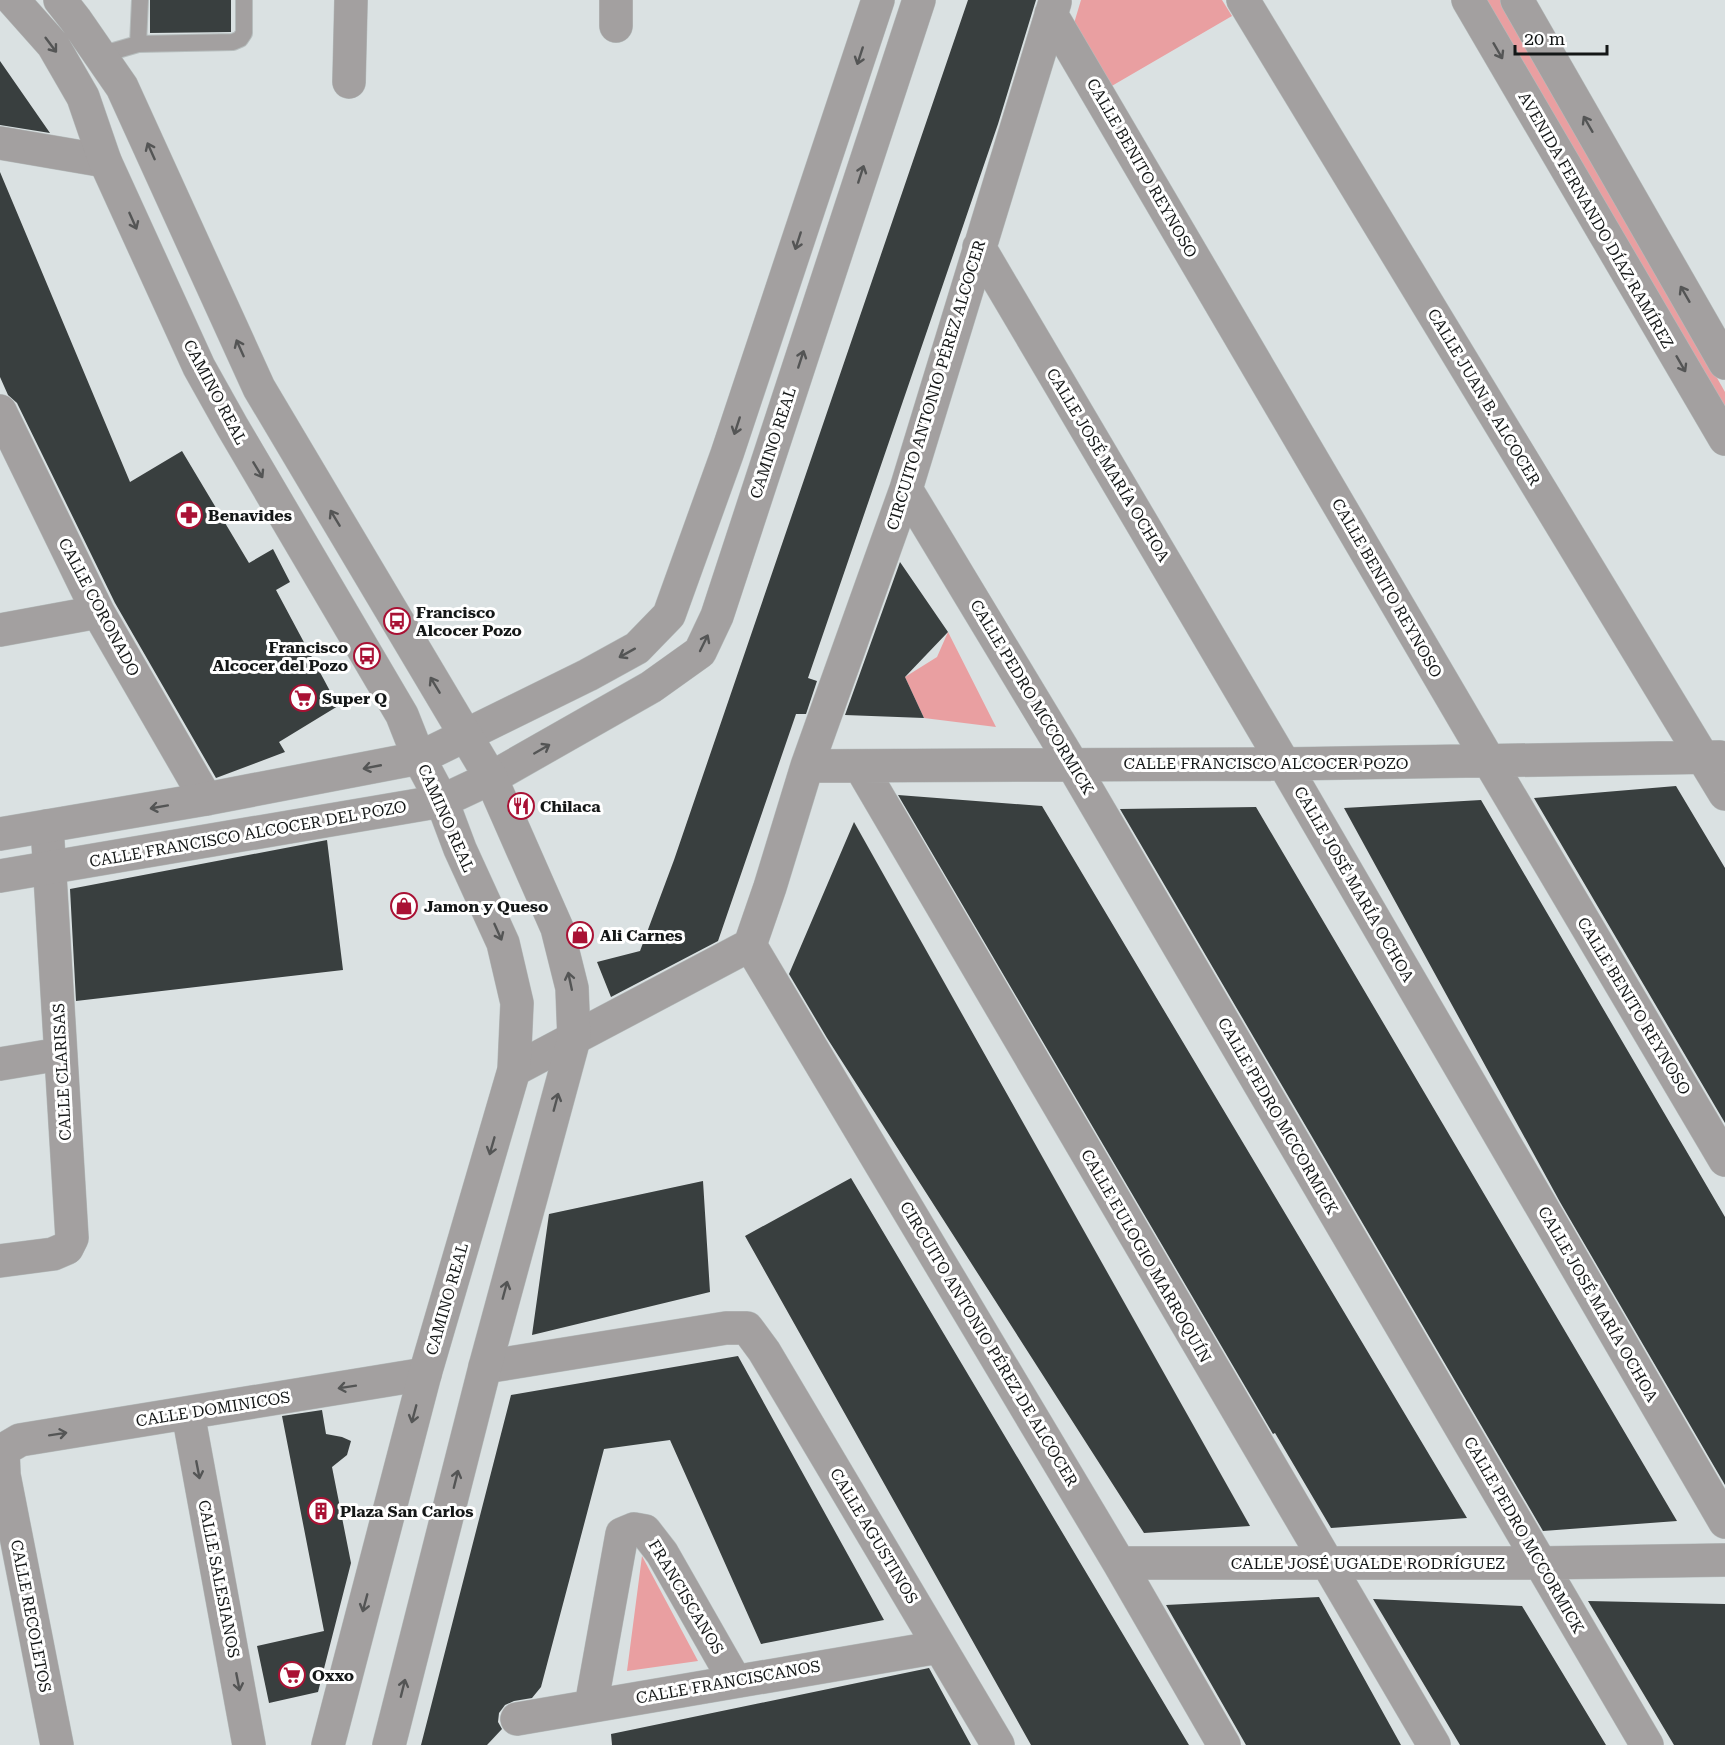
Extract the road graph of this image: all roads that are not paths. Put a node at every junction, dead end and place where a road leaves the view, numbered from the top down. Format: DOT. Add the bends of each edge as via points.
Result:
graph roads {
  1 [pos="13,0"];
  2 [pos="60,0"];
  3 [pos="140,0"];
  4 [pos="244,0"];
  5 [pos="351,0"];
  6 [pos="878,0"];
  7 [pos="919,0"];
  8 [pos="1243,0"];
  9 [pos="1468,0"];
  10 [pos="1517,0"];
  11 [pos="1054,7"];
  12 [pos="138,44"];
  13 [pos="100,55"];
  14 [pos="348,82"];
  15 [pos="0,143"];
  16 [pos="105,161"];
  17 [pos="979,247"];
  18 [pos="1725,363"];
  19 [pos="0,411"];
  20 [pos="1725,439"];
  21 [pos="9,451"];
  22 [pos="906,489"];
  23 [pos="98,612"];
  24 [pos="0,630"];
  25 [pos="466,735"];
  26 [pos="419,758"];
  27 [pos="1714,758"];
  28 [pos="1489,761"];
  29 [pos="1072,764"];
  30 [pos="1284,764"];
  31 [pos="807,766"];
  32 [pos="860,766"];
  33 [pos="492,778"];
  34 [pos="1725,794"];
  35 [pos="206,799"];
  36 [pos="442,801"];
  37 [pos="47,826"];
  38 [pos="0,834"];
  39 [pos="51,867"];
  40 [pos="0,876"];
  41 [pos="750,945"];
  42 [pos="574,1039"];
  43 [pos="60,1054"];
  44 [pos="0,1064"];
  45 [pos="514,1070"];
  46 [pos="1725,1160"];
  47 [pos="0,1261"];
  48 [pos="485,1367"];
  49 [pos="425,1374"];
  50 [pos="188,1413"];
  51 [pos="3,1450"];
  52 [pos="1725,1522"];
  53 [pos="1725,1560"];
  54 [pos="1325,1562"];
  55 [pos="1119,1563"];
  56 [pos="1540,1563"];
  57 [pos="939,1647"];
  58 [pos="735,1681"];
  59 [pos="591,1706"];
  60 [pos="517,1719"];
  61 [pos="57,1745"];
  62 [pos="249,1745"];
  63 [pos="328,1745"];
  64 [pos="389,1745"];
  65 [pos="998,1745"];
  66 [pos="1224,1745"];
  67 [pos="1434,1745"];
  68 [pos="1647,1745"];
  1 -- 16 [label="street, CAMINO REAL, one-way" via="53,45 83,97"];
  2 -- 13 [label="street"];
  3 -- 12 [label="lane"];
  4 -- 12 [label="lane" via="244,33 233,42"];
  5 -- 14 [label="street"];
  6 -- 25 [label="street, one-way" via="731,443 669,615 637,648"];
  33 -- 7 [label="street, CAMINO REAL, one-way" via="651,687 700,652 717,616"];
  8 -- 27 [label="street, CALLE JUAN B. ALCOCER"];
  9 -- 20 [label="street, AVENIDA FERNANDO DÍAZ RAMÍREZ, one-way"];
  18 -- 10 [label="street, one-way"];
  11 -- 17 [label="street, CIRCUITO ANTONIO PÉREZ ALCOCER"];
  11 -- 28 [label="street, CALLE BENITO REYNOSO"];
  12 -- 13 [label="lane"];
  25 -- 13 [label="street, one-way" via="259,388 122,87"];
  15 -- 16 [label="street"];
  16 -- 26 [label="street, CAMINO REAL, one-way" via="199,367 402,715"];
  17 -- 22 [label="street, CIRCUITO ANTONIO PÉREZ ALCOCER"];
  17 -- 30 [label="street, CALLE JOSÉ MARÍA OCHOA"];
  19 -- 21 [label="street, CALLE CORONADO"];
  21 -- 23 [label="street, CALLE CORONADO"];
  22 -- 29 [label="street, CALLE PEDRO MCCORMICK"];
  22 -- 31 [label="street, CIRCUITO ANTONIO PÉREZ ALCOCER"];
  23 -- 24 [label="street"];
  23 -- 35 [label="street, CALLE CORONADO"];
  25 -- 26 [label="street"];
  25 -- 33 [label="street"];
  26 -- 35 [label="street, one-way"];
  26 -- 36 [label="street, CAMINO REAL"];
  27 -- 28 [label="street, CALLE FRANCISCO ALCOCER POZO"];
  27 -- 34 [label="street, CALLE JUAN B. ALCOCER"];
  28 -- 30 [label="street, CALLE FRANCISCO ALCOCER POZO"];
  28 -- 46 [label="street, CALLE BENITO REYNOSO"];
  29 -- 30 [label="street, CALLE FRANCISCO ALCOCER POZO"];
  29 -- 32 [label="street, CALLE FRANCISCO ALCOCER POZO"];
  29 -- 56 [label="street, CALLE PEDRO MCCORMICK"];
  30 -- 52 [label="street, CALLE JOSÉ MARÍA OCHOA"];
  31 -- 32 [label="street, CALLE FRANCISCO ALCOCER POZO"];
  31 -- 41 [label="street"];
  32 -- 54 [label="street, CALLE EULOGIO MARROQUÍN"];
  33 -- 36 [label="street, CALLE FRANCISCO ALCOCER DEL POZO"];
  42 -- 33 [label="street, one-way" via="572,988 557,928"];
  35 -- 37 [label="street, one-way"];
  36 -- 39 [label="street, CALLE FRANCISCO ALCOCER DEL POZO"];
  36 -- 45 [label="street, CAMINO REAL, one-way" via="503,943 517,1003"];
  37 -- 38 [label="street"];
  37 -- 39 [label="street, CALLE CLARISAS"];
  39 -- 40 [label="street, CALLE FRANCISCO ALCOCER DEL POZO"];
  39 -- 43 [label="street, CALLE CLARISAS"];
  41 -- 42 [label="street"];
  41 -- 55 [label="street, CIRCUITO ANTONIO PÉREZ DE ALCOCER"];
  42 -- 45 [label="street"];
  48 -- 42 [label="street, one-way"];
  43 -- 44 [label="street"];
  43 -- 47 [label="street, CALLE CLARISAS" via="72,1238 67,1248 53,1254"];
  45 -- 49 [label="street, CAMINO REAL, one-way"];
  48 -- 57 [label="street, CALLE AGUSTINOS" via="726,1328 747,1328"];
  64 -- 48 [label="street, one-way"];
  49 -- 50 [label="street, CALLE DOMINICOS, one-way"];
  49 -- 63 [label="street, CAMINO REAL, one-way"];
  51 -- 50 [label="street, CALLE DOMINICOS, one-way" via="20,1440"];
  50 -- 62 [label="street, CALLE SALESIANOS, one-way"];
  51 -- 61 [label="street, CALLE RECOLETOS" via="4,1475"];
  53 -- 56 [label="street, CALLE JOSÉ UGALDE RODRÍGUEZ"];
  54 -- 55 [label="street, CALLE JOSÉ UGALDE RODRÍGUEZ"];
  54 -- 56 [label="street, CALLE JOSÉ UGALDE RODRÍGUEZ"];
  54 -- 67 [label="street, CALLE EULOGIO MARROQUÍN"];
  55 -- 66 [label="street, CIRCUITO ANTONIO PÉREZ DE ALCOCER"];
  56 -- 68 [label="street, CALLE PEDRO MCCORMICK"];
  57 -- 58 [label="street, CALLE FRANCISCANOS"];
  57 -- 65 [label="street, CALLE AGUSTINOS"];
  58 -- 59 [label="street, CALLE FRANCISCANOS"];
  58 -- 59 [label="street, FRANCISCANOS" via="662,1553 645,1531 634,1529 621,1534"];
  59 -- 60 [label="street, CALLE FRANCISCANOS"];
}
